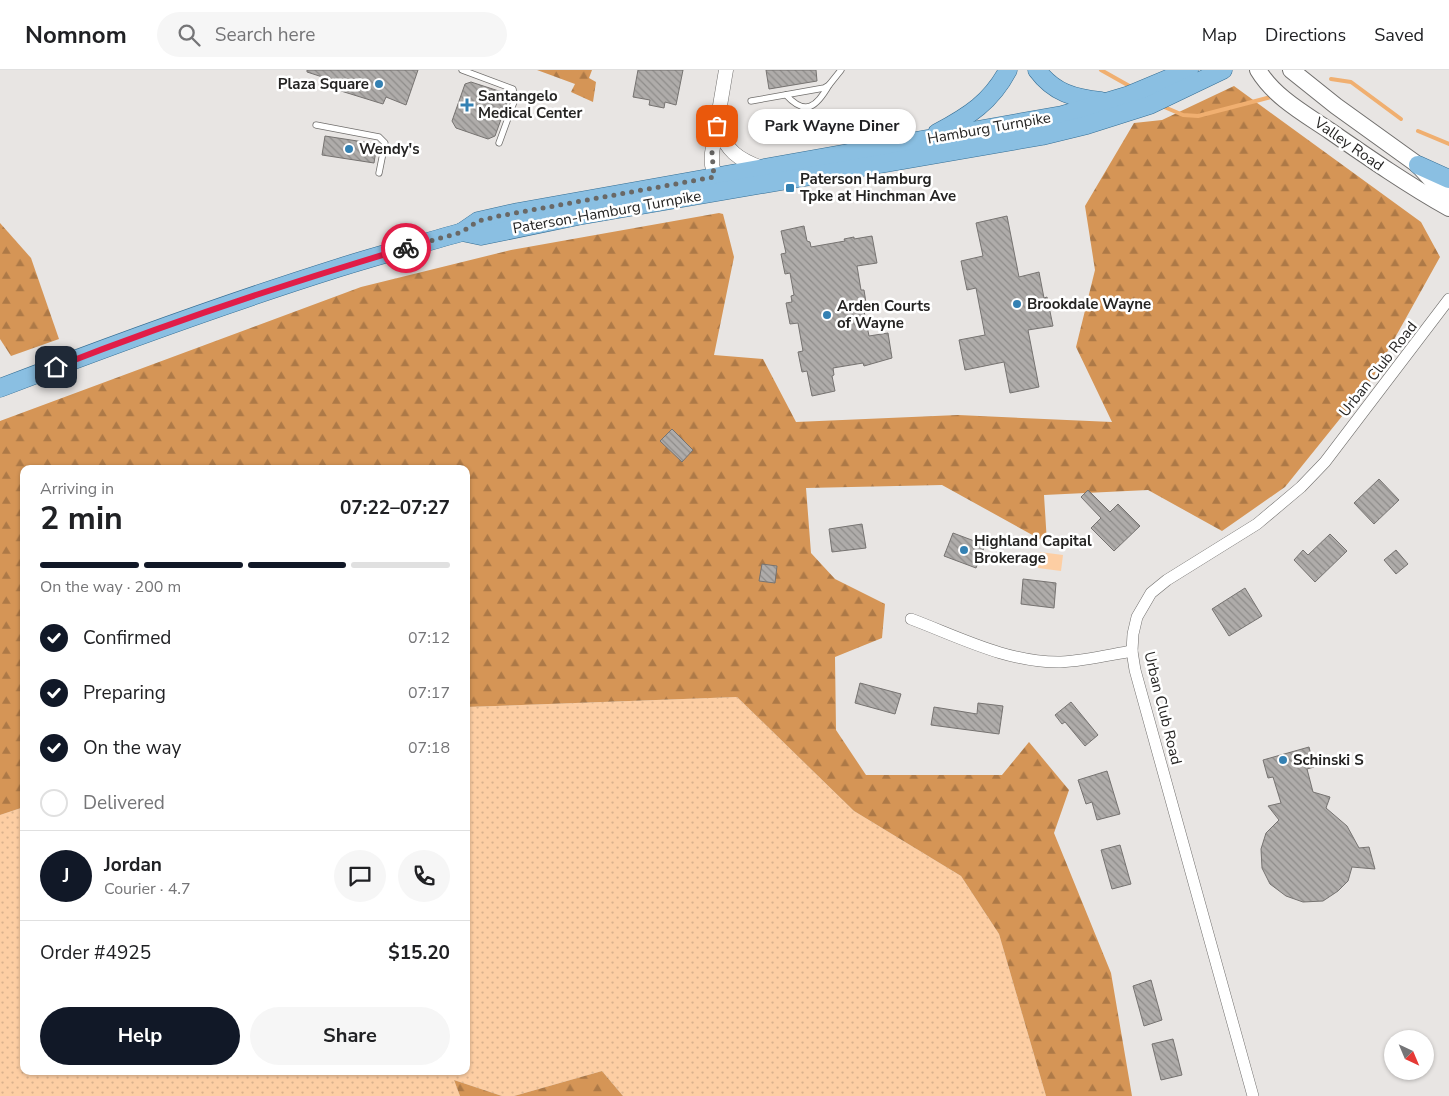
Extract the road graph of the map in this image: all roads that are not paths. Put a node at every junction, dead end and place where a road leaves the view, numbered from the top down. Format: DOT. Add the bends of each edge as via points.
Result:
graph roads {
  1 [pos="462,70"];
  2 [pos="726,70"];
  3 [pos="1008,70"];
  4 [pos="1037,70"];
  5 [pos="1188,70"];
  6 [pos="1223,70"];
  7 [pos="1258,70"];
  8 [pos="1291,70"];
  9 [pos="837,72"];
  10 [pos="829,85"];
  11 [pos="786,94"];
  12 [pos="1148,96"];
  13 [pos="751,101"];
  14 [pos="1109,102"];
  15 [pos="316,125"];
  16 [pos="717,126"];
  17 [pos="924,140"];
  18 [pos="499,143"];
  19 [pos="1418,165"];
  20 [pos="762,168"];
  21 [pos="380,172"];
  22 [pos="1449,179"];
  23 [pos="718,184"];
  24 [pos="1449,199"];
  25 [pos="1449,208"];
  26 [pos="1449,299"];
  27 [pos="0,388"];
  28 [pos="911,619"];
  29 [pos="1132,651"];
  30 [pos="1253,1096"];
  1 -- 18 [label="lane" via="513,89 515,99"];
  2 -- 16 [label="street"];
  3 -- 17 [label="main road" via="991,96 975,111"];
  4 -- 14 [label="main road" via="1062,92"];
  5 -- 12 [label="main road, Hamburg Turnpike"];
  6 -- 12 [label="main road, Paterson-Hamburg Turnpike" via="1169,97"];
  7 -- 25 [label="main road, Valley Road" via="1268,84 1296,107 1407,185"];
  8 -- 19 [label="main road, Valley Road"];
  9 -- 10 [label="lane"];
  10 -- 11 [label="lane"];
  10 -- 11 [label="lane" via="814,105 802,106"];
  11 -- 13 [label="lane"];
  12 -- 14 [label="main road, Hamburg Turnpike" via="1129,95"];
  12 -- 23 [label="main road, Paterson-Hamburg Turnpike" via="1087,125 1042,136"];
  14 -- 17 [label="main road, Hamburg Turnpike" via="1031,122"];
  15 -- 21 [label="lane" via="379,137 385,143"];
  16 -- 20 [label="street" via="730,150 744,161"];
  16 -- 23 [label="street" via="712,153"];
  17 -- 20 [label="main road, Hamburg Turnpike"];
  19 -- 22 [label="main road"];
  19 -- 24 [label="main road, Valley Road"];
  20 -- 23 [label="main road, Hamburg Turnpike"];
  23 -- 27 [label="main road, Hamburg Turnpike" via="478,221 462,232 227,304"];
  26 -- 29 [label="street, Urban Club Road" via="1325,462 1301,487 1257,524 1167,580 1151,594 1137,617"];
  28 -- 29 [label="street" via="994,651 1035,660 1082,660"];
  29 -- 30 [label="street, Urban Club Road" via="1137,680"];
}
